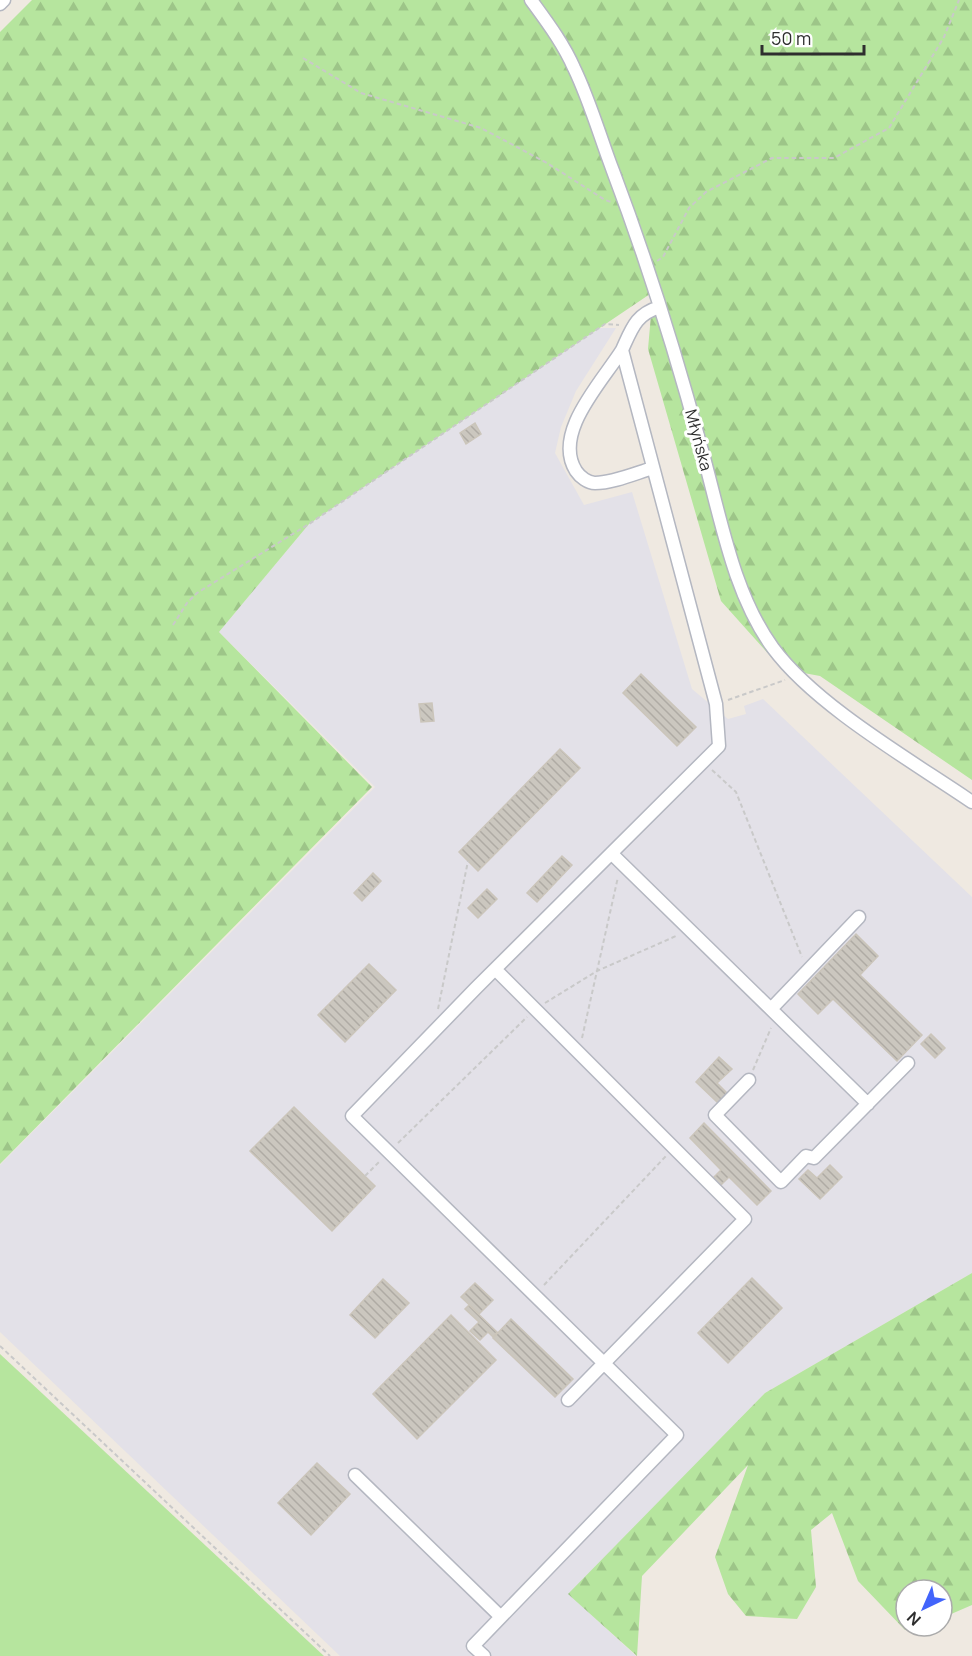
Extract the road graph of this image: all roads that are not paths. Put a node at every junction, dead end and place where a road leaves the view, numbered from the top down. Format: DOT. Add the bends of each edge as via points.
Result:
graph roads {
  1 [pos="4,0"];
  2 [pos="531,0"];
  3 [pos="0,4"];
  4 [pos="660,307"];
  5 [pos="622,350"];
  6 [pos="653,468"];
  7 [pos="972,802"];
  8 [pos="617,858"];
  9 [pos="859,917"];
  10 [pos="495,969"];
  11 [pos="774,1012"];
  12 [pos="908,1063"];
  13 [pos="749,1080"];
  14 [pos="868,1104"];
  15 [pos="603,1364"];
  16 [pos="568,1400"];
  17 [pos="355,1475"];
  18 [pos="501,1617"];
  19 [pos="483,1656"];
  1 -- 3 [label="street"];
  2 -- 4 [label="street, Młyńska" via="574,68"];
  4 -- 5 [label="street" via="644,312"];
  4 -- 7 [label="street, Młyńska" via="732,557 751,608 772,647 796,674 852,719"];
  5 -- 6 [label="street"];
  5 -- 6 [label="street" via="579,414 569,443 569,460 580,477 594,483"];
  6 -- 8 [label="street" via="716,704 719,746"];
  8 -- 10 [label="street"];
  8 -- 11 [label="street"];
  9 -- 11 [label="street"];
  10 -- 15 [label="street" via="745,1219"];
  10 -- 15 [label="street" via="352,1116"];
  11 -- 14 [label="street"];
  12 -- 14 [label="street"];
  13 -- 14 [label="street" via="715,1115 781,1182 806,1156 814,1158"];
  15 -- 16 [label="street"];
  15 -- 18 [label="street" via="677,1435"];
  17 -- 18 [label="street"];
  18 -- 19 [label="street" via="473,1646"];
}
